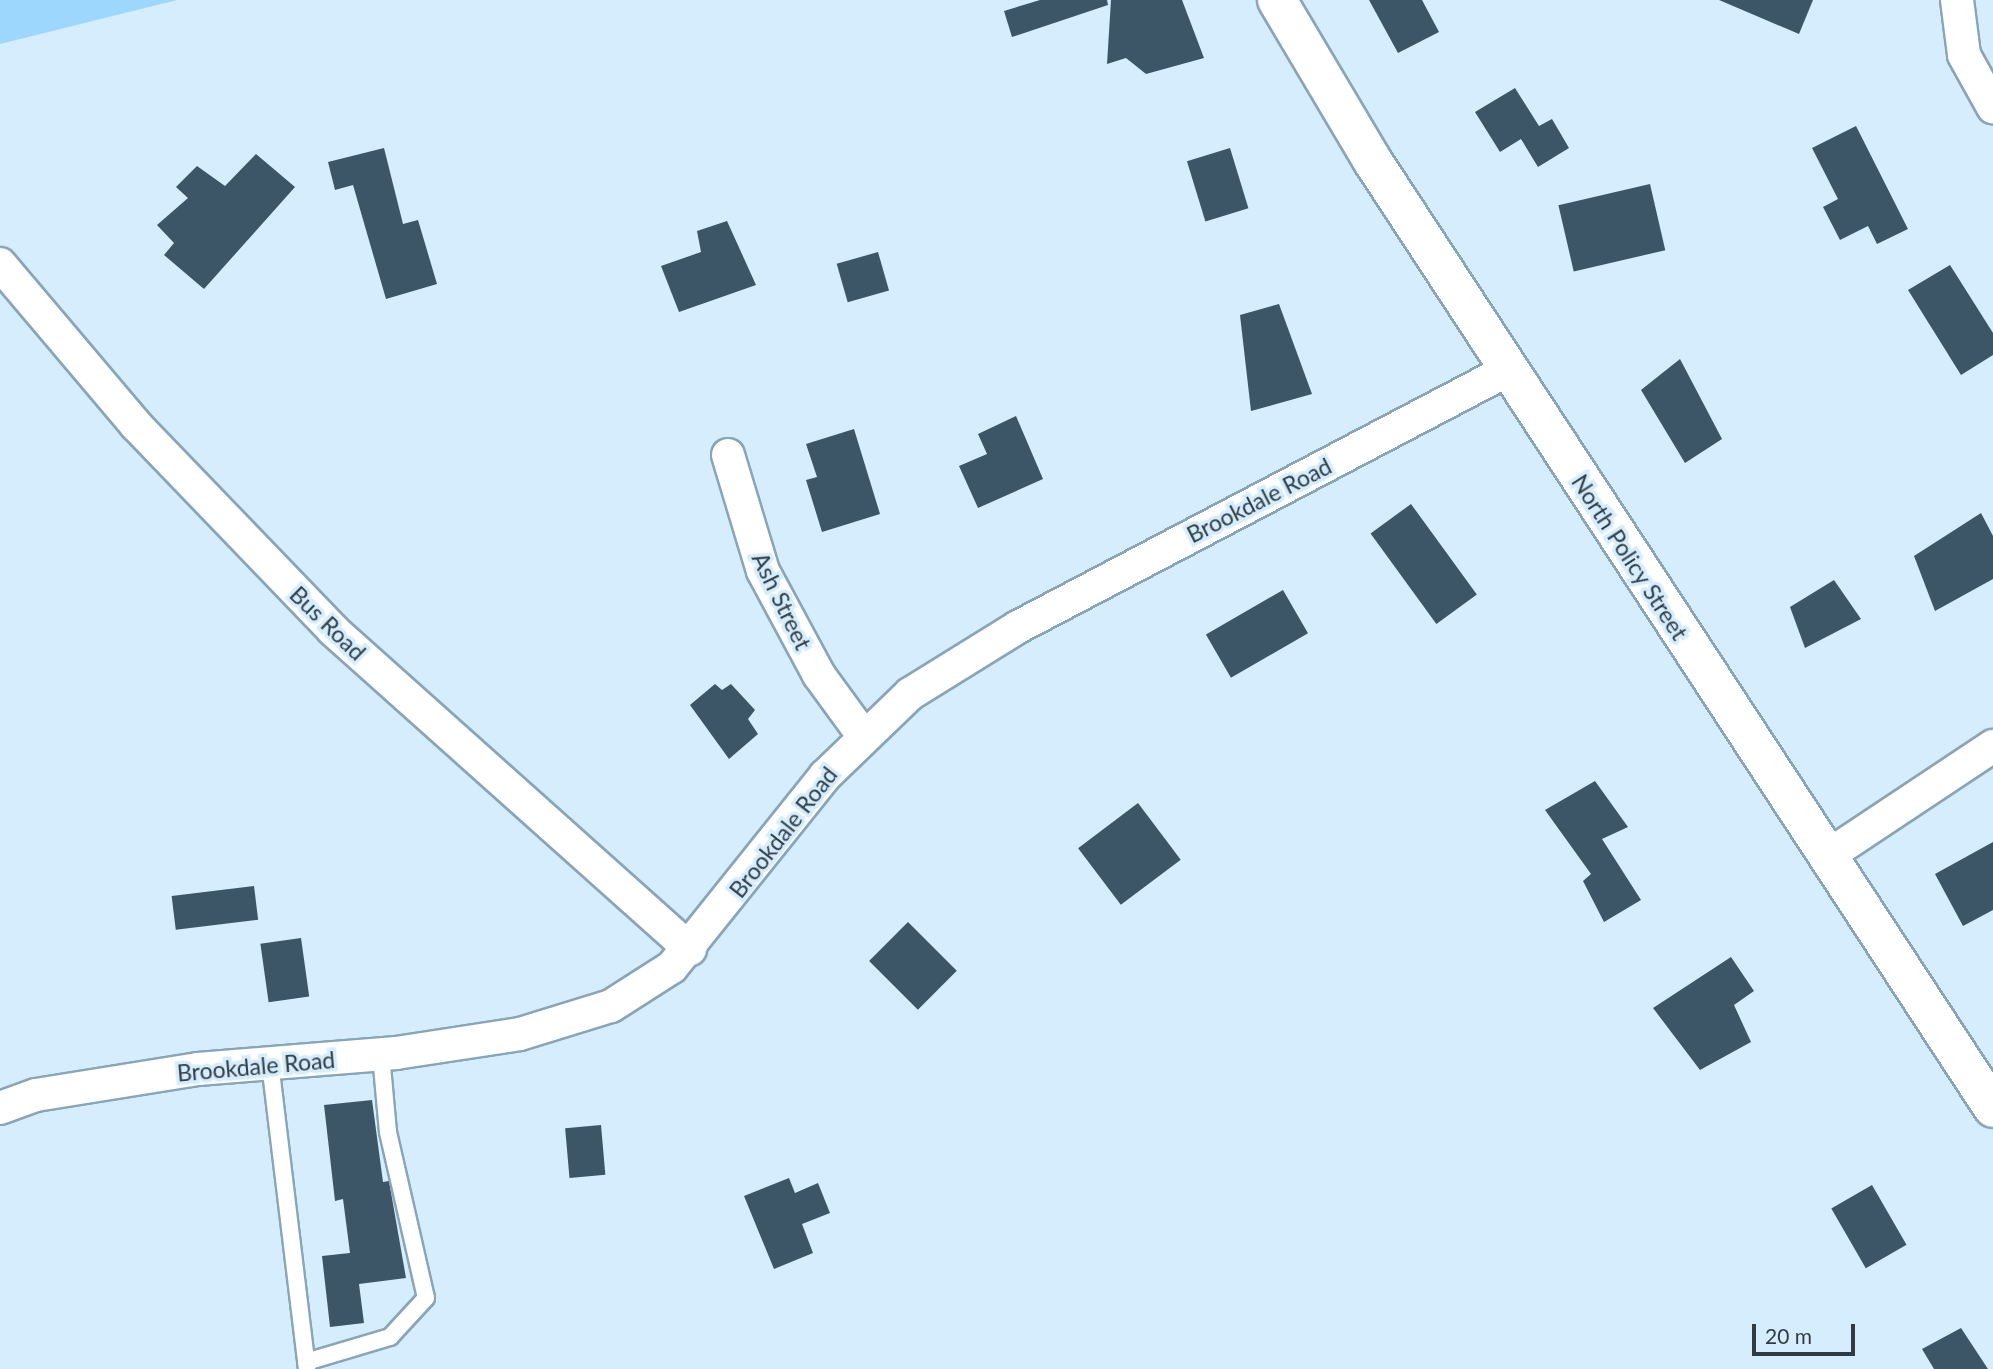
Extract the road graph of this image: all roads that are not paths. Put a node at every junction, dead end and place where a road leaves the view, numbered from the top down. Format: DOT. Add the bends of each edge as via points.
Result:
graph roads {
  1 [pos="1277,0"];
  2 [pos="1957,0"];
  3 [pos="1993,107"];
  4 [pos="0,264"];
  5 [pos="1508,370"];
  6 [pos="728,455"];
  7 [pos="862,734"];
  8 [pos="1993,746"];
  9 [pos="1826,857"];
  10 [pos="690,949"];
  11 [pos="381,1055"];
  12 [pos="270,1063"];
  13 [pos="0,1108"];
  14 [pos="1993,1108"];
  15 [pos="307,1366"];
  1 -- 5 [label="street, North Policy Street" via="1329,93"];
  2 -- 3 [label="street" via="1964,55"];
  4 -- 10 [label="street, Bus Road" via="136,425 333,630"];
  5 -- 7 [label="street, Brookdale Road" via="1018,627 948,667"];
  5 -- 9 [label="street, North Policy Street"];
  6 -- 7 [label="street, Ash Street" via="763,571 819,676"];
  7 -- 10 [label="street, Brookdale Road"];
  8 -- 9 [label="street"];
  9 -- 14 [label="street, North Policy Street"];
  10 -- 11 [label="street, Brookdale Road" via="654,982 568,1021"];
  11 -- 12 [label="street, Brookdale Road"];
  11 -- 15 [label="lane" via="388,1132 426,1298 390,1337"];
  12 -- 13 [label="street, Brookdale Road" via="50,1093"];
  12 -- 15 [label="lane"];
}
